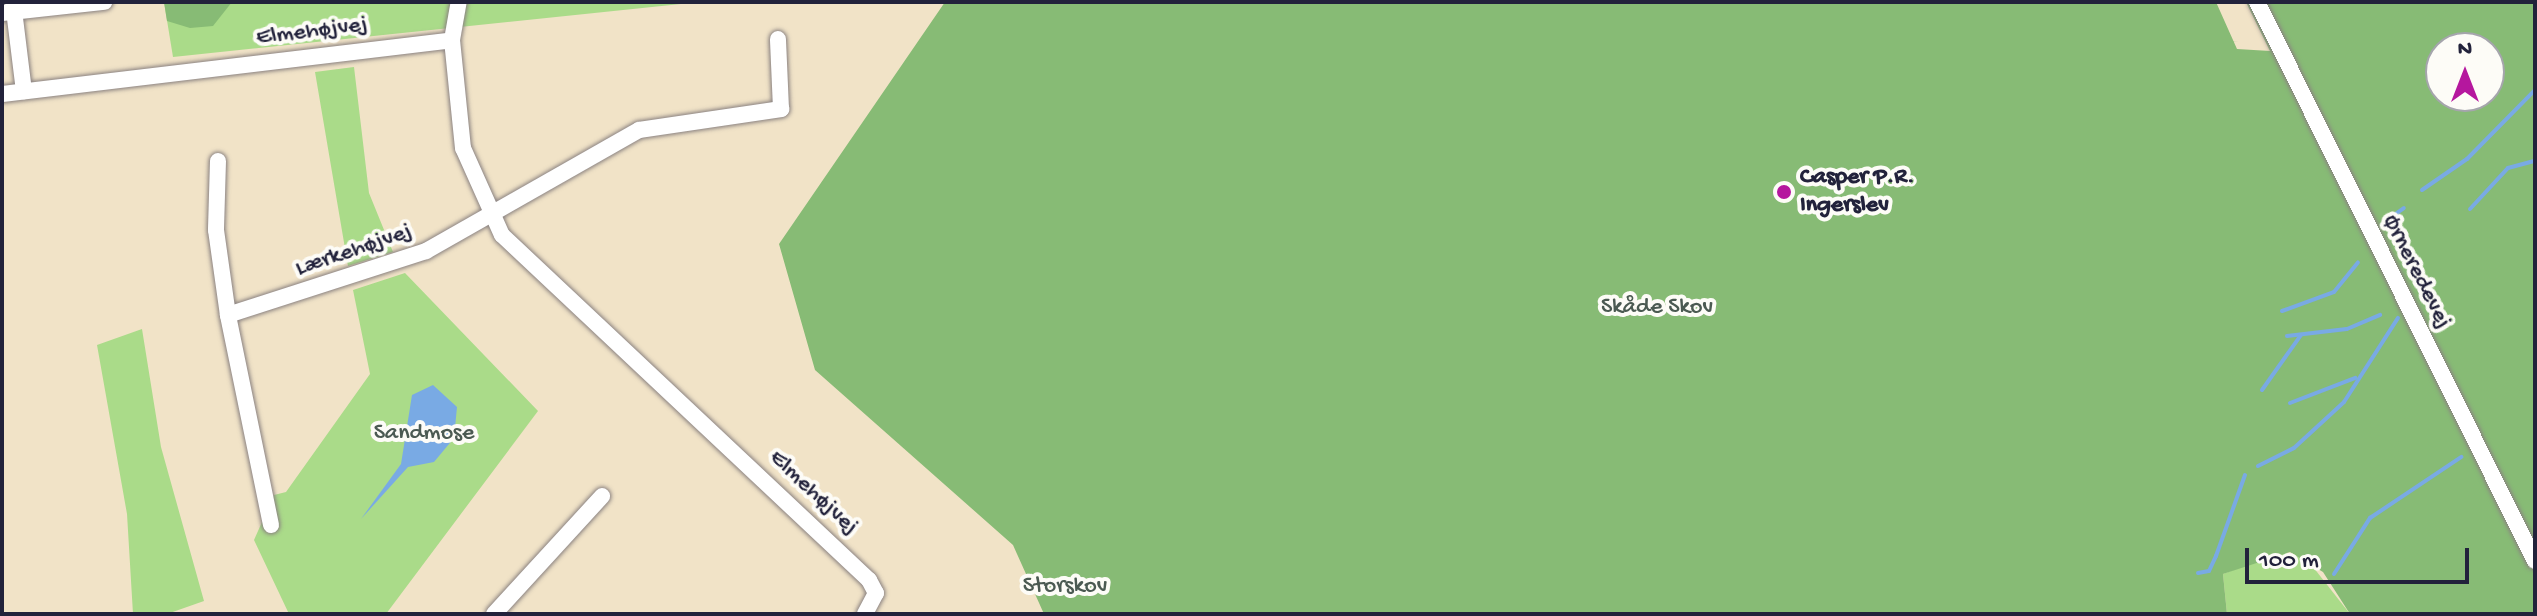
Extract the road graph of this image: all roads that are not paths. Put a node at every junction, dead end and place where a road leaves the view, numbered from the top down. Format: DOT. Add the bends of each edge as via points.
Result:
graph roads {
  1 [pos="104,2"];
  2 [pos="459,2"];
  3 [pos="2257,2"];
  4 [pos="10,9"];
  5 [pos="778,39"];
  6 [pos="452,40"];
  7 [pos="24,91"];
  8 [pos="2,94"];
  9 [pos="218,161"];
  10 [pos="487,213"];
  11 [pos="228,315"];
  12 [pos="602,496"];
  13 [pos="271,525"];
  14 [pos="2535,561"];
  15 [pos="494,614"];
  16 [pos="865,614"];
  1 -- 4 [label="street"];
  2 -- 6 [label="street"];
  3 -- 14 [label="street, Ørneredevej"];
  4 -- 7 [label="street"];
  5 -- 10 [label="street" via="781,109 639,130"];
  6 -- 7 [label="street, Elmehøjvej"];
  6 -- 10 [label="street, Elmehøjvej" via="463,148"];
  7 -- 8 [label="street, Elmehøjvej"];
  9 -- 11 [label="street" via="219,274"];
  10 -- 11 [label="street, Lærkehøjvej" via="415,255"];
  10 -- 16 [label="street, Elmehøjvej" via="538,271 869,580 876,593"];
  11 -- 13 [label="street"];
  12 -- 15 [label="street"];
}
